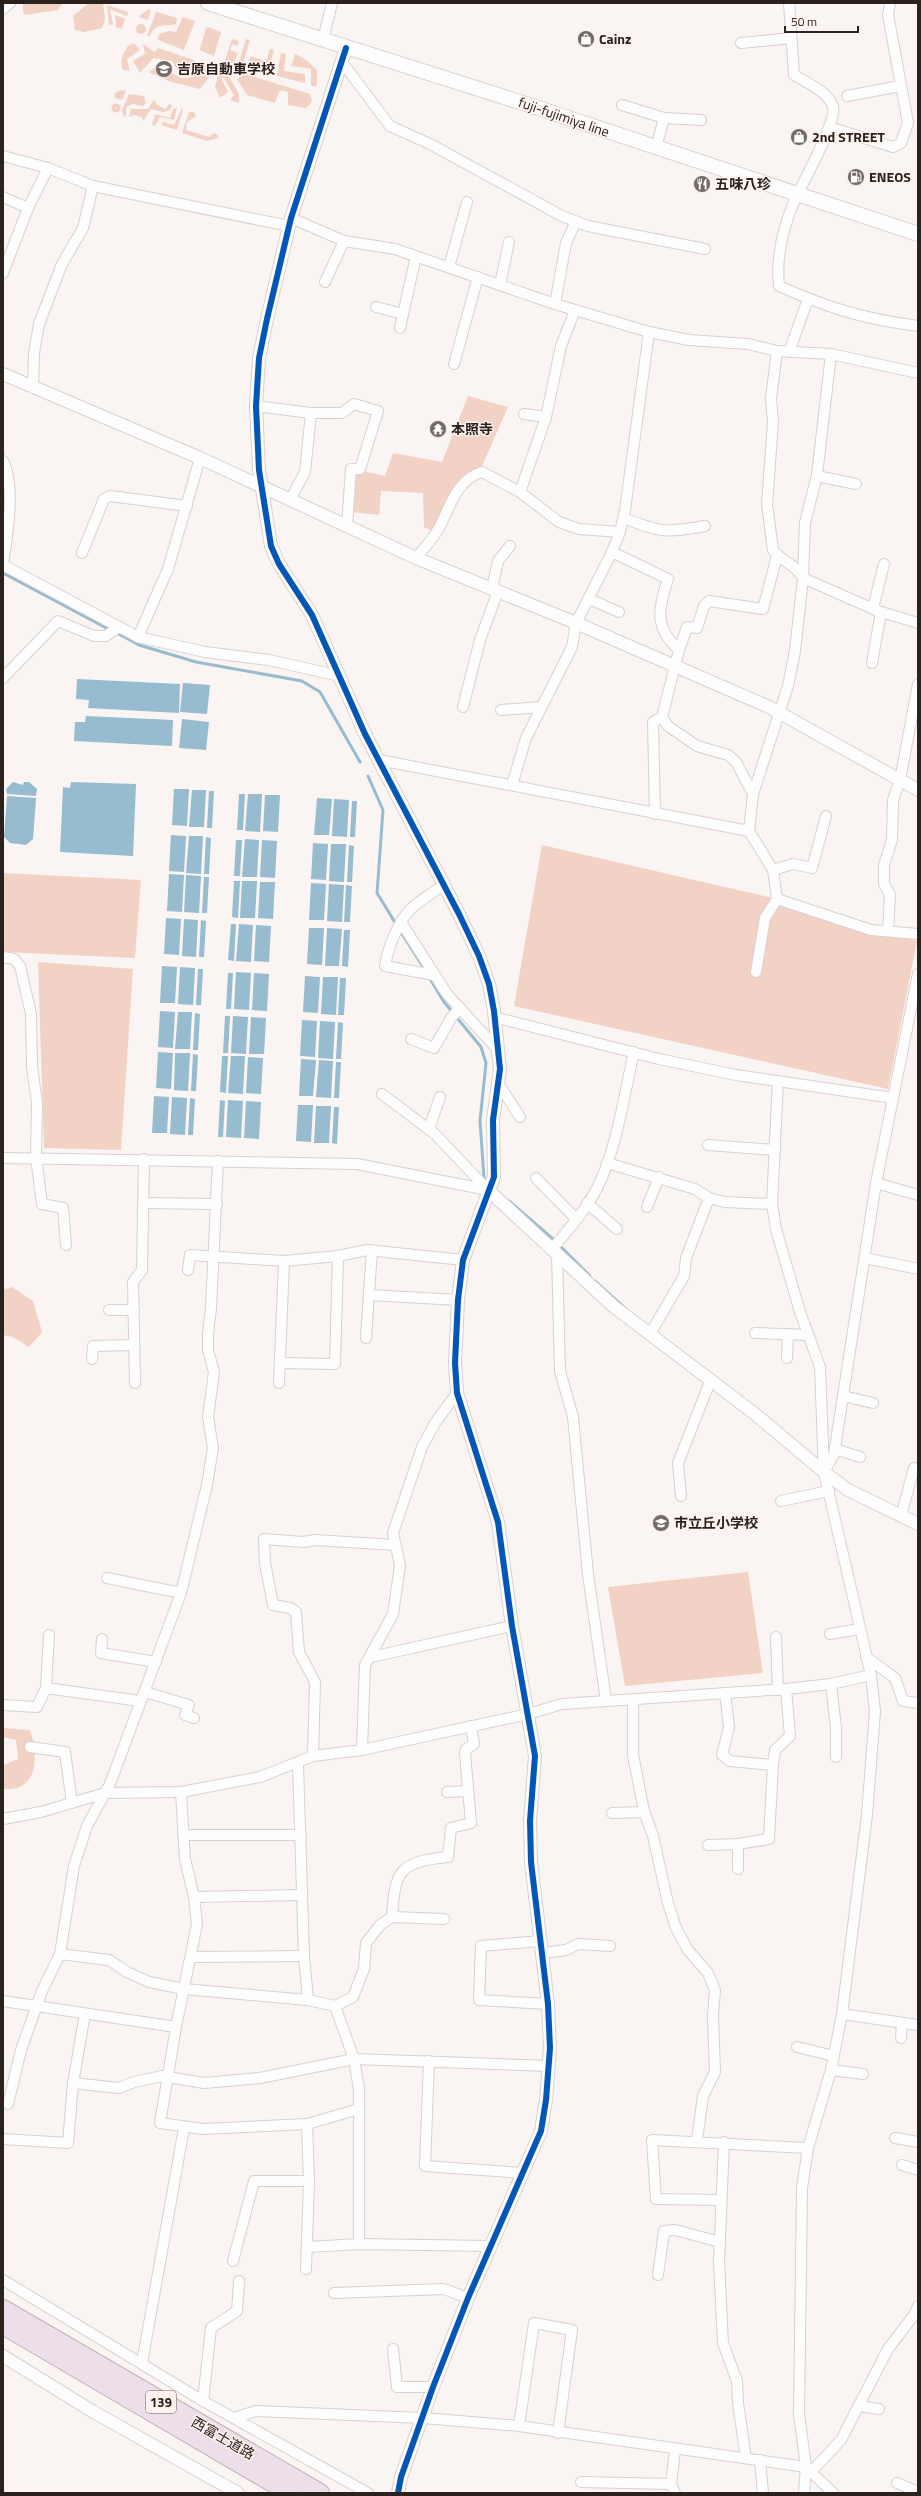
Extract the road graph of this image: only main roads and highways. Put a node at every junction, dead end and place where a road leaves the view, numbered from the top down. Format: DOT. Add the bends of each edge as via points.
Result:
graph roads {
  1 [pos="208,3"];
  2 [pos="918,234"];
  3 [pos="3,2309"];
  4 [pos="3,2325"];
  5 [pos="290,2493"];
  6 [pos="320,2493"];
  1 -- 2 [label="main road, fuji-fujimiya line" via="529,105"];
  3 -- 6 [label="highway, 西富士道路 / 139"];
  4 -- 5 [label="highway, 西富士道路 / 139"];
}
